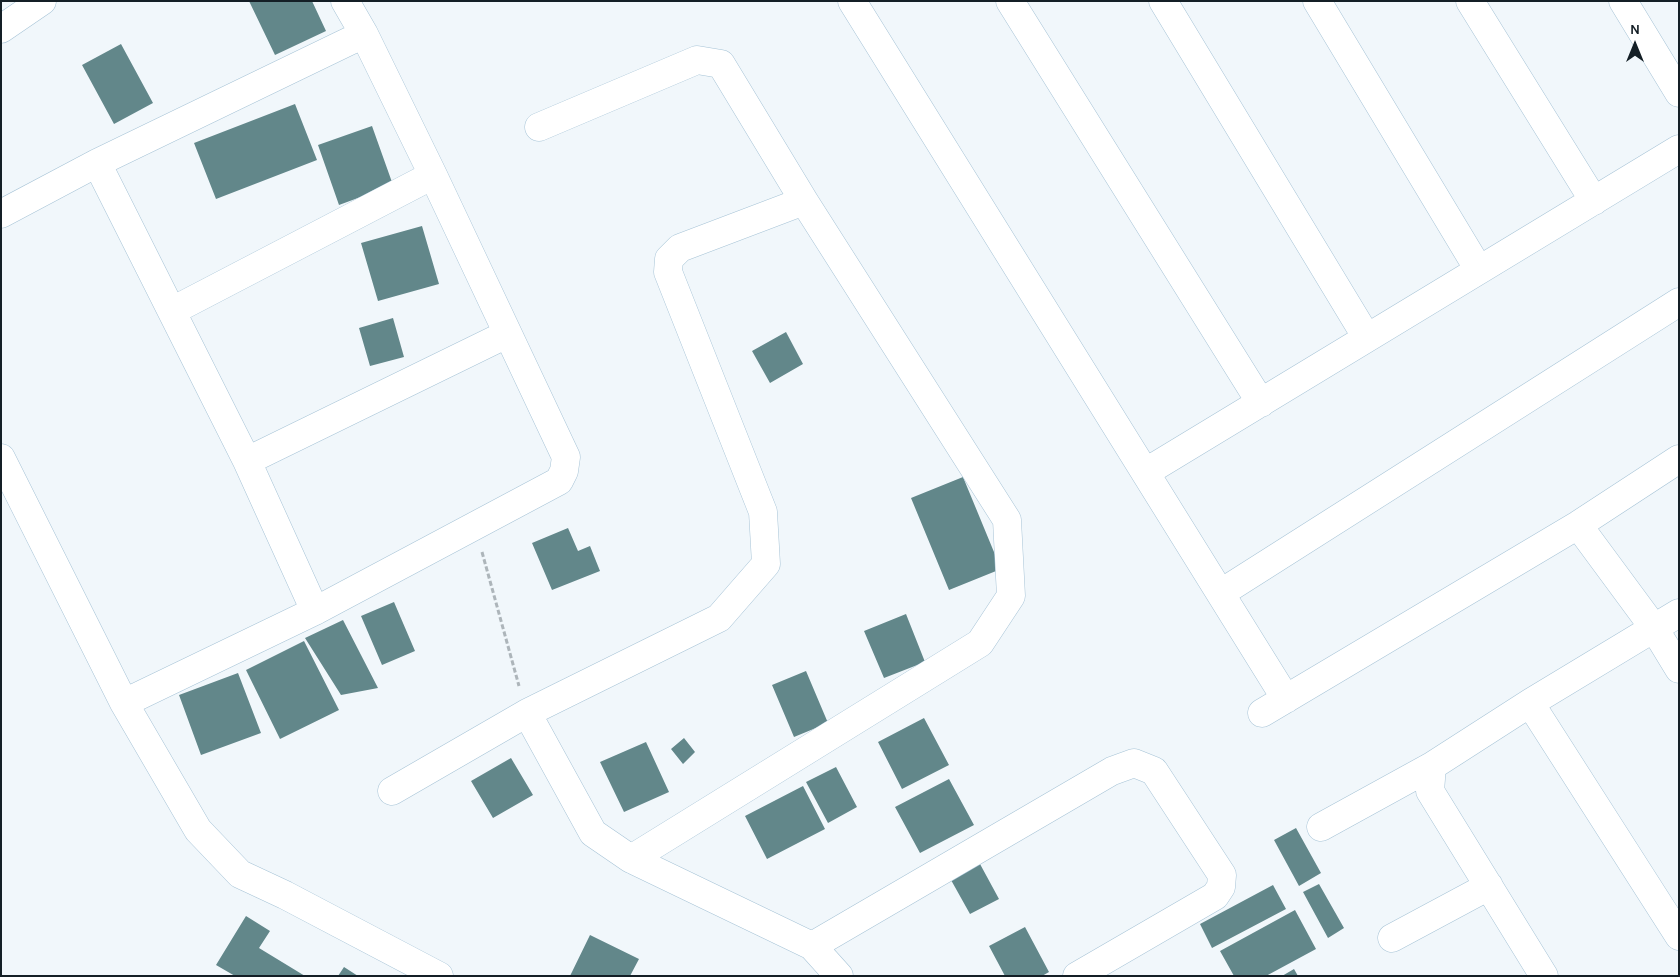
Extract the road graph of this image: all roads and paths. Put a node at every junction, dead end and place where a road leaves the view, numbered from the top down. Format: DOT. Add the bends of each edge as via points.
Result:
graph roads {
  1 [pos="42,1"];
  2 [pos="346,1"];
  3 [pos="852,1"];
  4 [pos="1010,1"];
  5 [pos="1163,1"];
  6 [pos="1317,1"];
  7 [pos="1470,1"];
  8 [pos="1623,1"];
  9 [pos="1,29"];
  10 [pos="364,34"];
  11 [pos="1679,93"];
  12 [pos="539,127"];
  13 [pos="1679,149"];
  14 [pos="97,163"];
  15 [pos="433,175"];
  16 [pos="1594,200"];
  17 [pos="804,201"];
  18 [pos="1,214"];
  19 [pos="1480,270"];
  20 [pos="1679,302"];
  21 [pos="172,311"];
  22 [pos="508,334"];
  23 [pos="1367,338"];
  24 [pos="1261,403"];
  25 [pos="1,458"];
  26 [pos="1679,459"];
  27 [pos="247,461"];
  28 [pos="1146,472"];
  29 [pos="1578,525"];
  30 [pos="474,526"];
  31 [pos="1221,593"];
  32 [pos="315,611"];
  33 [pos="1679,613"];
  34 [pos="1654,628"];
  35 [pos="1679,669"];
  36 [pos="1286,699"];
  37 [pos="124,703"];
  38 [pos="1530,703"];
  39 [pos="527,713"];
  40 [pos="1262,713"];
  41 [pos="1432,766"];
  42 [pos="392,791"];
  43 [pos="1321,827"];
  44 [pos="631,859"];
  45 [pos="1489,886"];
  46 [pos="1679,936"];
  47 [pos="1392,938"];
  48 [pos="812,946"];
  49 [pos="439,976"];
  50 [pos="839,976"];
  51 [pos="1077,976"];
  52 [pos="1544,976"];
  1 -- 9 [label="street"];
  2 -- 10 [label="street"];
  3 -- 28 [label="street"];
  4 -- 24 [label="street"];
  5 -- 23 [label="street"];
  6 -- 19 [label="street"];
  7 -- 16 [label="street"];
  8 -- 11 [label="street"];
  10 -- 14 [label="street"];
  10 -- 15 [label="street"];
  12 -- 17 [label="street" via="697,60 721,64"];
  13 -- 16 [label="street"];
  14 -- 18 [label="street"];
  14 -- 21 [label="street"];
  15 -- 21 [label="street"];
  15 -- 22 [label="street"];
  16 -- 19 [label="street"];
  17 -- 39 [label="street" via="680,248 669,259 668,272 763,512 766,564 719,618"];
  17 -- 44 [label="street" via="1007,520 1011,596 980,643"];
  19 -- 23 [label="street"];
  20 -- 31 [label="street"];
  21 -- 27 [label="street"];
  22 -- 27 [label="street"];
  22 -- 30 [label="street" via="566,457 564,471 559,481"];
  23 -- 24 [label="street"];
  24 -- 28 [label="street"];
  25 -- 37 [label="street"];
  26 -- 29 [label="street"];
  27 -- 32 [label="street"];
  28 -- 31 [label="street"];
  29 -- 34 [label="street"];
  29 -- 36 [label="street"];
  30 -- 32 [label="street"];
  30 -- 39 [label="path"];
  31 -- 36 [label="street"];
  32 -- 37 [label="street"];
  33 -- 34 [label="street"];
  34 -- 35 [label="street"];
  34 -- 38 [label="street"];
  36 -- 40 [label="street"];
  37 -- 49 [label="street" via="198,830 240,874"];
  38 -- 41 [label="street"];
  38 -- 46 [label="street"];
  39 -- 42 [label="street"];
  39 -- 44 [label="street" via="593,833"];
  41 -- 43 [label="street"];
  41 -- 45 [label="street" via="1430,791"];
  44 -- 48 [label="street"];
  45 -- 47 [label="street"];
  45 -- 52 [label="street"];
  48 -- 50 [label="street"];
  48 -- 51 [label="street" via="1112,771 1134,763 1154,771 1222,875 1221,887 1215,896"];
}
